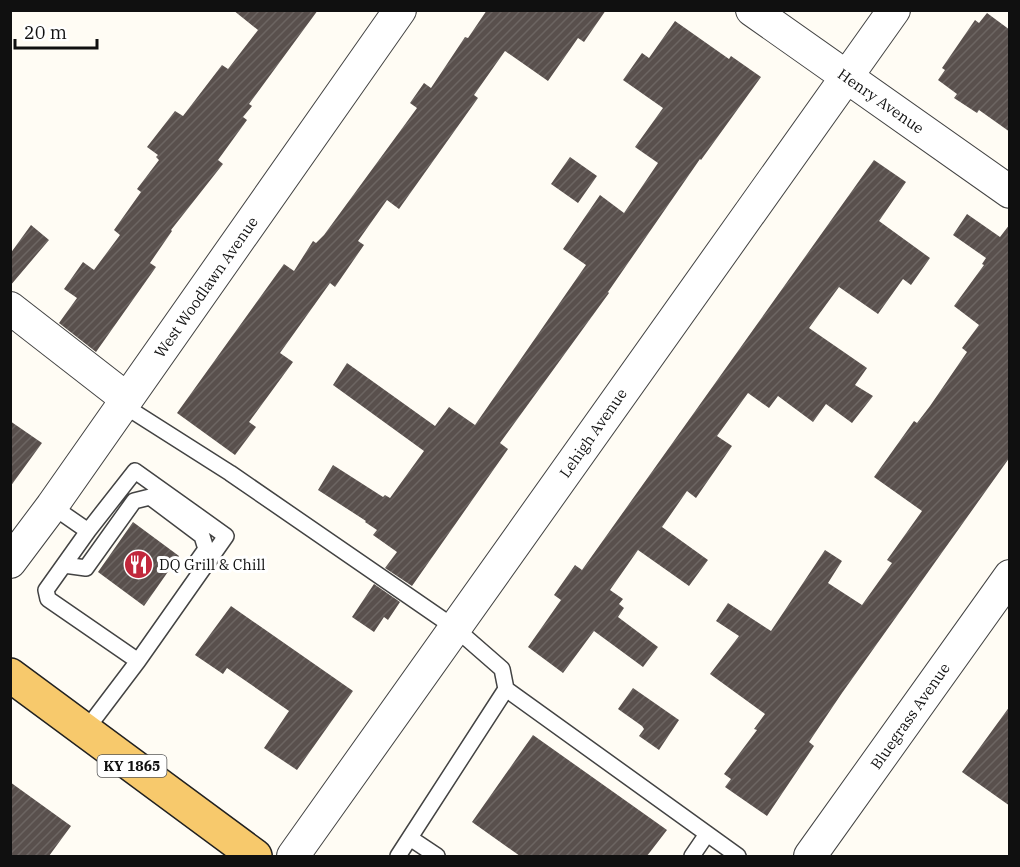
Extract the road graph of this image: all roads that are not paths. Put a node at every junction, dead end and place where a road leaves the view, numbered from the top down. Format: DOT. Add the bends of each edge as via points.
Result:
graph roads {
  1 [pos="400,10"];
  2 [pos="752,10"];
  3 [pos="894,10"];
  4 [pos="846,77"];
  5 [pos="1010,192"];
  6 [pos="10,308"];
  7 [pos="125,402"];
  8 [pos="52,506"];
  9 [pos="88,531"];
  10 [pos="10,562"];
  11 [pos="64,565"];
  12 [pos="1010,576"];
  13 [pos="455,628"];
  14 [pos="155,637"];
  15 [pos="138,662"];
  16 [pos="10,675"];
  17 [pos="506,689"];
  18 [pos="85,731"];
  19 [pos="707,834"];
  20 [pos="410,838"];
  21 [pos="255,856"];
  22 [pos="293,856"];
  23 [pos="398,856"];
  24 [pos="437,856"];
  25 [pos="692,856"];
  26 [pos="738,856"];
  27 [pos="810,856"];
  1 -- 7 [label="street, West Woodlawn Avenue"];
  2 -- 4 [label="street, Henry Avenue"];
  3 -- 4 [label="street, Lehigh Avenue"];
  4 -- 5 [label="street, Henry Avenue"];
  4 -- 13 [label="street, Lehigh Avenue"];
  6 -- 7 [label="street"];
  7 -- 8 [label="street, West Woodlawn Avenue"];
  7 -- 13 [label="lane"];
  8 -- 9 [label="lane"];
  8 -- 10 [label="street, West Woodlawn Avenue"];
  9 -- 11 [label="lane"];
  9 -- 14 [label="lane" via="135,471 226,536"];
  11 -- 14 [label="lane" via="86,568 134,501 150,497 202,536 206,549 155,621"];
  11 -- 15 [label="lane" via="46,590 48,599"];
  12 -- 27 [label="street, Bluegrass Avenue"];
  13 -- 17 [label="lane" via="501,669"];
  13 -- 22 [label="street, Lehigh Avenue"];
  14 -- 15 [label="lane"];
  15 -- 18 [label="lane"];
  16 -- 18 [label="main road, KY 1865"];
  17 -- 19 [label="lane"];
  17 -- 20 [label="lane"];
  18 -- 21 [label="main road, KY 1865"];
  19 -- 25 [label="lane"];
  19 -- 26 [label="lane"];
  20 -- 23 [label="lane"];
  20 -- 24 [label="lane"];
}
